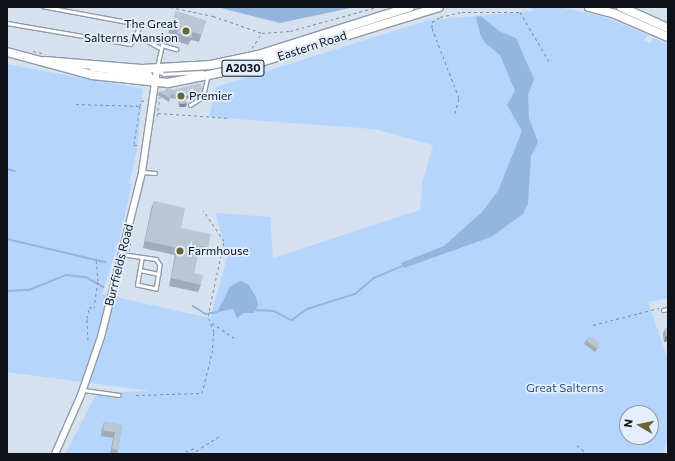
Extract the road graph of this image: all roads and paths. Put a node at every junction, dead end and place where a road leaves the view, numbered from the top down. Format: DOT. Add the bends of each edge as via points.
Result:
graph roads {
  1 [pos="44,7"];
  2 [pos="170,7"];
  3 [pos="377,7"];
  4 [pos="410,7"];
  5 [pos="439,7"];
  6 [pos="588,7"];
  7 [pos="621,7"];
  8 [pos="7,23"];
  9 [pos="668,28"];
  10 [pos="262,33"];
  11 [pos="136,35"];
  12 [pos="668,37"];
  13 [pos="160,48"];
  14 [pos="176,49"];
  15 [pos="7,52"];
  16 [pos="250,52"];
  17 [pos="42,61"];
  18 [pos="550,63"];
  19 [pos="86,66"];
  20 [pos="157,69"];
  21 [pos="238,69"];
  22 [pos="207,78"];
  23 [pos="154,84"];
  24 [pos="153,99"];
  25 [pos="76,104"];
  26 [pos="190,105"];
  27 [pos="140,106"];
  28 [pos="157,113"];
  29 [pos="455,113"];
  30 [pos="230,118"];
  31 [pos="146,146"];
  32 [pos="142,172"];
  33 [pos="155,173"];
  34 [pos="203,210"];
  35 [pos="122,254"];
  36 [pos="96,257"];
  37 [pos="142,257"];
  38 [pos="140,270"];
  39 [pos="159,274"];
  40 [pos="668,309"];
  41 [pos="663,310"];
  42 [pos="212,323"];
  43 [pos="593,325"];
  44 [pos="236,339"];
  45 [pos="88,340"];
  46 [pos="83,390"];
  47 [pos="119,395"];
  48 [pos="136,395"];
  49 [pos="222,435"];
  50 [pos="577,445"];
  51 [pos="198,447"];
  52 [pos="55,454"];
  53 [pos="180,454"];
  54 [pos="191,454"];
  55 [pos="587,454"];
  1 -- 11 [label="lane" via="141,26"];
  2 -- 10 [label="path" via="213,16"];
  3 -- 10 [label="path" via="290,31"];
  4 -- 20 [label="main road, Eastern Road / A2030" via="258,55 211,64"];
  5 -- 21 [label="main road, Eastern Road / A2030"];
  6 -- 12 [label="main road" via="615,14"];
  7 -- 9 [label="main road"];
  8 -- 11 [label="lane" via="130,44"];
  10 -- 16 [label="path"];
  11 -- 13 [label="lane"];
  13 -- 14 [label="lane" via="162,45"];
  13 -- 20 [label="lane"];
  15 -- 17 [label="main road, Eastern Road / A2030"];
  17 -- 19 [label="main road, Eastern Road / A2030"];
  17 -- 23 [label="main road, Eastern Road / A2030" via="92,75"];
  18 -- 29 [label="path" via="520,12 462,12 440,17 432,22 432,28 459,98"];
  19 -- 20 [label="main road, Eastern Road / A2030"];
  19 -- 23 [label="street" via="149,75"];
  20 -- 21 [label="lane" via="169,74"];
  20 -- 23 [label="street, Burrfields Road"];
  21 -- 22 [label="main road, Eastern Road / A2030"];
  22 -- 23 [label="main road, Eastern Road / A2030"];
  22 -- 26 [label="lane" via="203,97"];
  23 -- 24 [label="street, Burrfields Road"];
  24 -- 27 [label="path" via="141,101"];
  24 -- 31 [label="street, Burrfields Road"];
  25 -- 27 [label="path"];
  27 -- 31 [label="path" via="134,145"];
  28 -- 30 [label="path"];
  31 -- 32 [label="street, Burrfields Road"];
  32 -- 33 [label="lane"];
  32 -- 35 [label="street, Burrfields Road"];
  34 -- 42 [label="path" via="224,241 208,316"];
  35 -- 37 [label="lane"];
  35 -- 46 [label="street, Burrfields Road"];
  36 -- 45 [label="path" via="98,281 94,308 89,307 87,318"];
  37 -- 38 [label="lane"];
  37 -- 39 [label="lane" via="156,260 160,265"];
  38 -- 39 [label="lane"];
  38 -- 39 [label="lane" via="136,285 156,289"];
  40 -- 41 [label="lane"];
  41 -- 43 [label="path" via="658,307"];
  42 -- 44 [label="path"];
  42 -- 48 [label="path" via="212,353 202,393"];
  46 -- 47 [label="lane"];
  46 -- 52 [label="street, Burrfields Road"];
  49 -- 51 [label="path"];
  50 -- 55 [label="path"];
  51 -- 53 [label="path"];
  51 -- 54 [label="path"];
}
